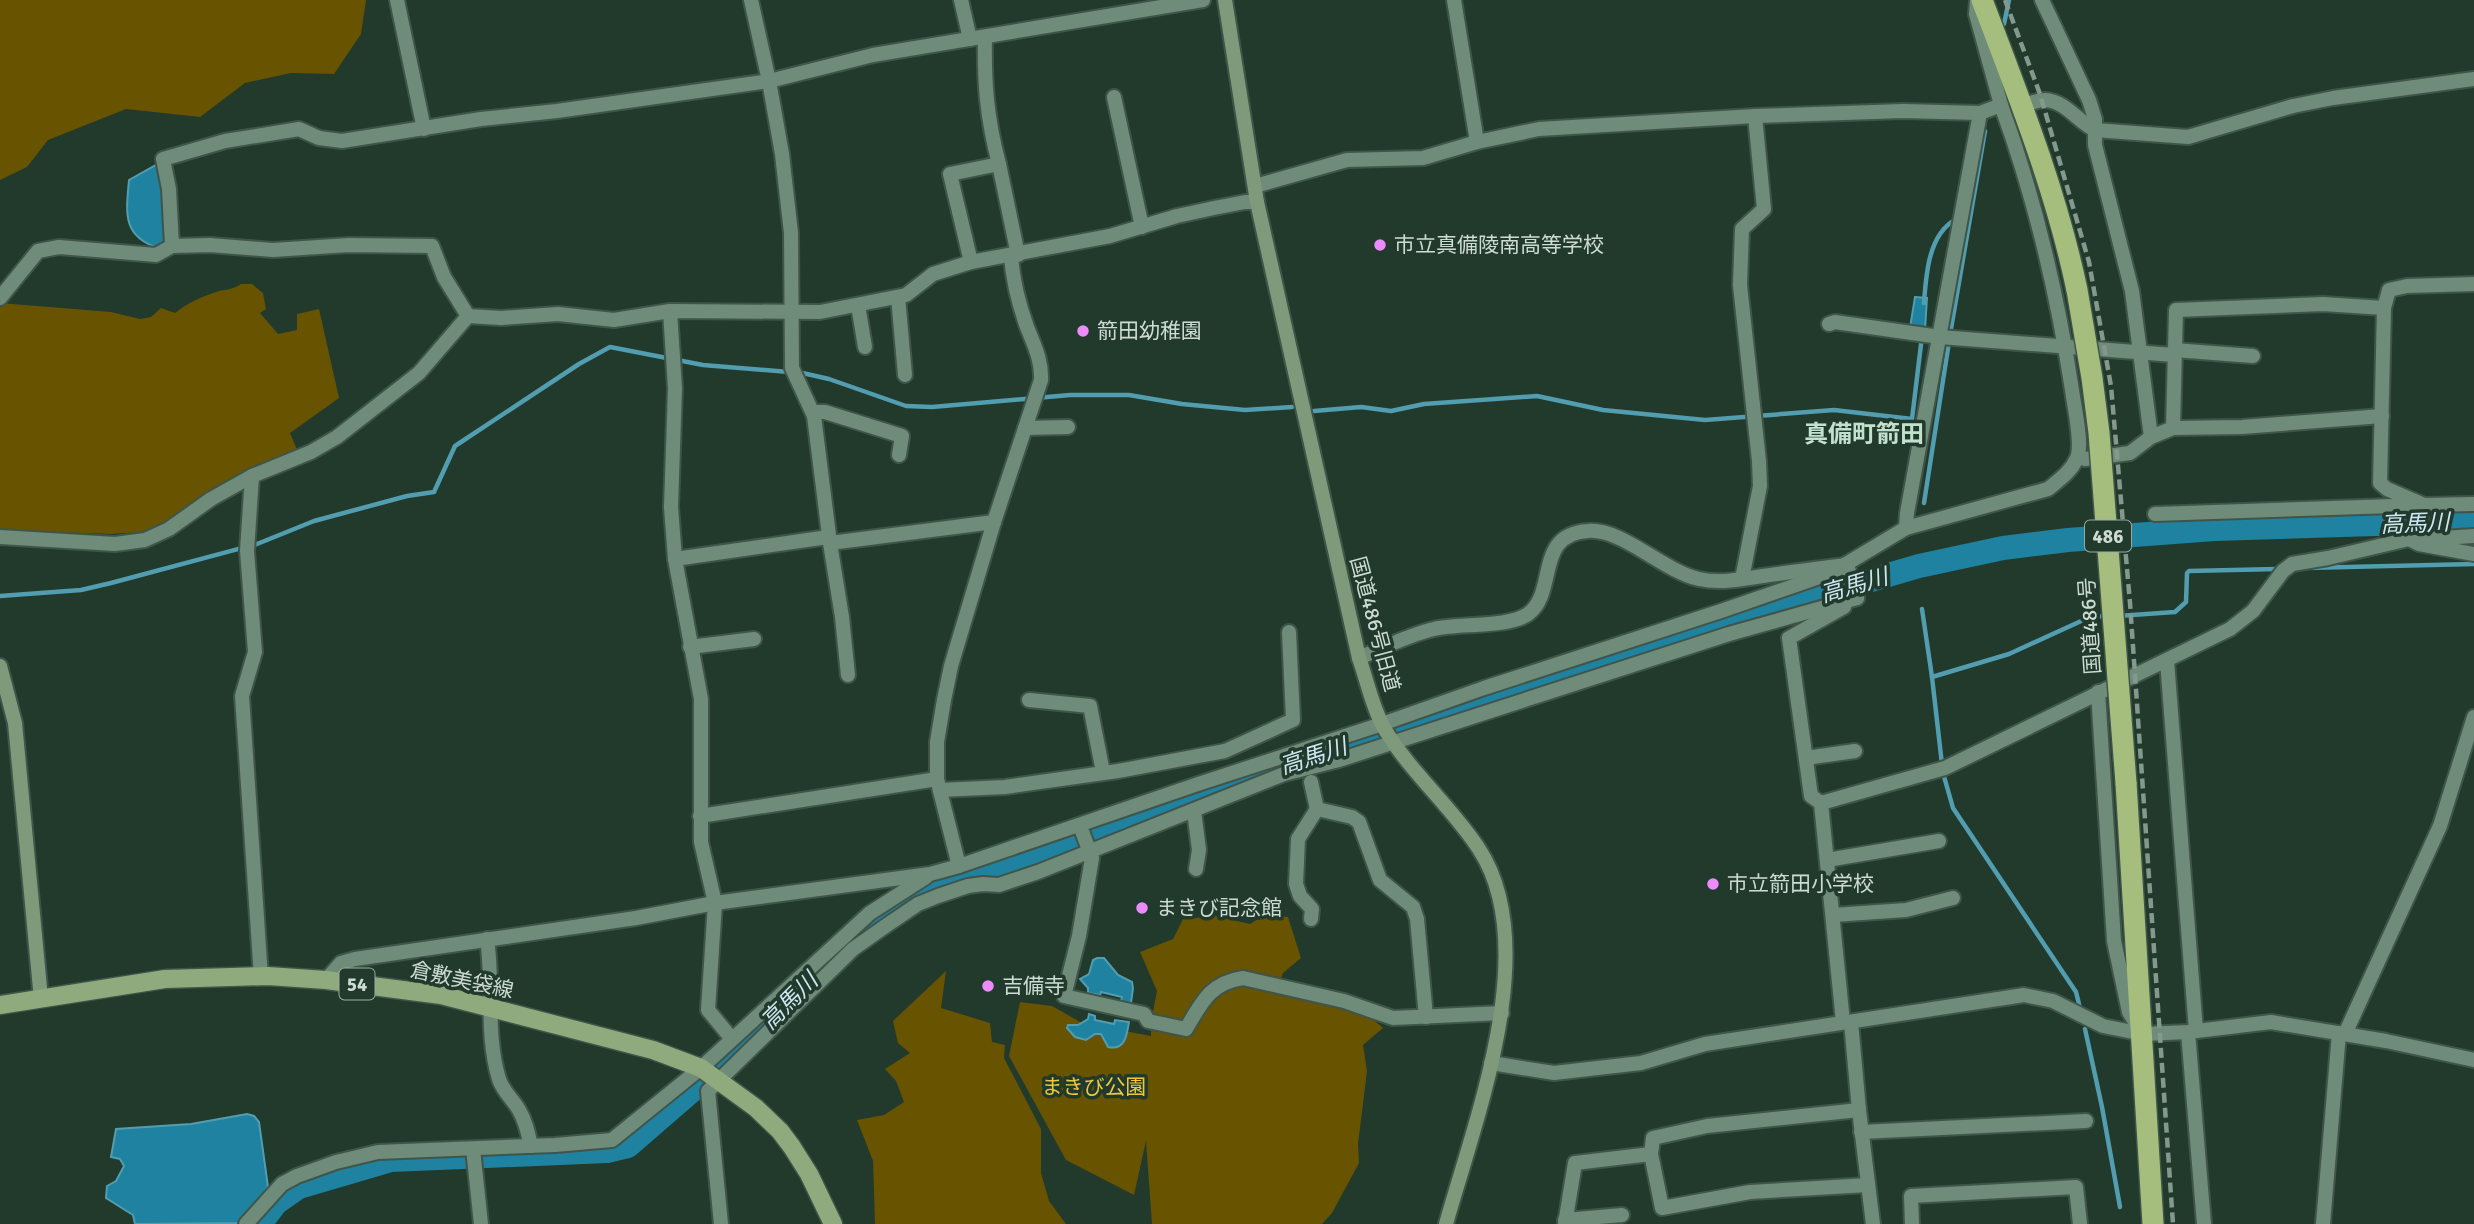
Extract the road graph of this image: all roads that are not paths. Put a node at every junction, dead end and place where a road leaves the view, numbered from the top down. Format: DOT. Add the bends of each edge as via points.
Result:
graph roads {
  1 [pos="399,0"];
  2 [pos="751,0"];
  3 [pos="961,0"];
  4 [pos="1203,0"];
  5 [pos="1225,0"];
  6 [pos="1454,0"];
  7 [pos="1980,0"];
  8 [pos="2042,0"];
  9 [pos="985,37"];
  10 [pos="970,39"];
  11 [pos="2474,79"];
  12 [pos="769,81"];
  13 [pos="1114,97"];
  14 [pos="2012,105"];
  15 [pos="1980,113"];
  16 [pos="1755,116"];
  17 [pos="424,129"];
  18 [pos="2095,130"];
  19 [pos="1477,142"];
  20 [pos="999,164"];
  21 [pos="1255,186"];
  22 [pos="1257,202"];
  23 [pos="1142,228"];
  24 [pos="172,246"];
  25 [pos="1014,256"];
  26 [pos="971,262"];
  27 [pos="2474,284"];
  28 [pos="898,297"];
  29 [pos="0,298"];
  30 [pos="858,306"];
  31 [pos="2384,309"];
  32 [pos="670,311"];
  33 [pos="791,313"];
  34 [pos="468,316"];
  35 [pos="1829,324"];
  36 [pos="1937,336"];
  37 [pos="2065,346"];
  38 [pos="865,347"];
  39 [pos="2174,352"];
  40 [pos="2141,353"];
  41 [pos="2253,356"];
  42 [pos="905,374"];
  43 [pos="813,412"];
  44 [pos="2382,416"];
  45 [pos="1068,427"];
  46 [pos="1025,428"];
  47 [pos="2173,428"];
  48 [pos="2151,437"];
  49 [pos="900,455"];
  50 [pos="2078,457"];
  51 [pos="252,476"];
  52 [pos="2474,504"];
  53 [pos="2425,509"];
  54 [pos="2155,514"];
  55 [pos="994,522"];
  56 [pos="1906,528"];
  57 [pos="2426,536"];
  58 [pos="2474,536"];
  59 [pos="0,537"];
  60 [pos="2409,539"];
  61 [pos="829,540"];
  62 [pos="2474,554"];
  63 [pos="675,559"];
  64 [pos="1849,568"];
  65 [pos="1742,579"];
  66 [pos="1856,595"];
  67 [pos="1289,632"];
  68 [pos="754,639"];
  69 [pos="690,647"];
  70 [pos="1359,658"];
  71 [pos="2167,661"];
  72 [pos="0,666"];
  73 [pos="848,676"];
  74 [pos="2098,692"];
  75 [pos="1029,700"];
  76 [pos="2474,717"];
  77 [pos="1388,734"];
  78 [pos="1855,751"];
  79 [pos="1806,758"];
  80 [pos="1339,760"];
  81 [pos="1102,772"];
  82 [pos="1284,774"];
  83 [pos="1311,782"];
  84 [pos="938,785"];
  85 [pos="1821,803"];
  86 [pos="1317,809"];
  87 [pos="1194,811"];
  88 [pos="700,816"];
  89 [pos="1085,838"];
  90 [pos="1940,841"];
  91 [pos="1827,860"];
  92 [pos="959,866"];
  93 [pos="1196,869"];
  94 [pos="930,874"];
  95 [pos="1953,898"];
  96 [pos="715,903"];
  97 [pos="1833,915"];
  98 [pos="1311,919"];
  99 [pos="487,939"];
  100 [pos="261,977"];
  101 [pos="326,980"];
  102 [pos="41,999"];
  103 [pos="0,1005"];
  104 [pos="492,1008"];
  105 [pos="1502,1013"];
  106 [pos="1426,1017"];
  107 [pos="1847,1022"];
  108 [pos="2192,1032"];
  109 [pos="2342,1033"];
  110 [pos="2143,1034"];
  111 [pos="732,1039"];
  112 [pos="2474,1060"];
  113 [pos="1491,1063"];
  114 [pos="711,1074"];
  115 [pos="1858,1110"];
  116 [pos="2086,1121"];
  117 [pos="1861,1132"];
  118 [pos="531,1146"];
  119 [pos="1651,1154"];
  120 [pos="474,1155"];
  121 [pos="1868,1185"];
  122 [pos="1622,1215"];
  123 [pos="1565,1222"];
  124 [pos="246,1224"];
  125 [pos="481,1224"];
  126 [pos="722,1224"];
  127 [pos="832,1224"];
  128 [pos="1446,1224"];
  129 [pos="1873,1224"];
  130 [pos="1912,1224"];
  131 [pos="2080,1224"];
  132 [pos="2154,1224"];
  133 [pos="2204,1224"];
  134 [pos="2323,1224"];
  1 -- 17 [label="street"];
  2 -- 12 [label="street"];
  3 -- 10 [label="street"];
  4 -- 9 [label="street"];
  5 -- 21 [label="street, 国道486号旧道"];
  6 -- 19 [label="street"];
  7 -- 14 [label="highway, 国道486号 / 486"];
  8 -- 18 [label="street" via="2090,100"];
  9 -- 10 [label="street"];
  9 -- 20 [label="street" via="984,84"];
  10 -- 12 [label="street" via="873,55"];
  11 -- 18 [label="street" via="2293,106 2188,137"];
  12 -- 17 [label="street"];
  12 -- 33 [label="street" via="791,233"];
  13 -- 23 [label="street"];
  14 -- 15 [label="street"];
  14 -- 18 [label="street" via="2045,100 2060,104"];
  14 -- 37 [label="street"];
  14 -- 110 [label="highway, 国道486号 / 486, bridge" via="2058,211 2091,367"];
  15 -- 16 [label="street"];
  15 -- 36 [label="street"];
  16 -- 19 [label="street" via="1539,130"];
  16 -- 65 [label="street" via="1764,209 1742,229 1740,285 1760,486"];
  17 -- 24 [label="street" via="342,141 299,129 225,141 163,159"];
  18 -- 40 [label="street" via="2132,291"];
  19 -- 21 [label="street" via="1423,158 1347,160"];
  20 -- 25 [label="street"];
  20 -- 26 [label="street" via="950,174"];
  21 -- 22 [label="street, 国道486号旧道"];
  22 -- 23 [label="street" via="1177,216"];
  22 -- 70 [label="street, 国道486号旧道"];
  23 -- 25 [label="street"];
  24 -- 29 [label="street" via="156,255 59,247 38,251"];
  24 -- 34 [label="street" via="273,250 432,246 444,277"];
  25 -- 26 [label="street"];
  25 -- 46 [label="street" via="1012,272 1042,368"];
  26 -- 28 [label="street" via="933,274"];
  27 -- 31 [label="street" via="2396,288 2389,290"];
  28 -- 30 [label="street"];
  28 -- 42 [label="street"];
  30 -- 33 [label="street"];
  30 -- 38 [label="street"];
  31 -- 39 [label="street" via="2323,304 2176,310"];
  31 -- 44 [label="street"];
  32 -- 33 [label="street"];
  32 -- 34 [label="street" via="614,320 558,314"];
  32 -- 63 [label="street"];
  33 -- 43 [label="street" via="793,372"];
  34 -- 51 [label="street" via="419,373 337,437"];
  35 -- 36 [label="street"];
  36 -- 37 [label="street"];
  36 -- 56 [label="street"];
  37 -- 40 [label="street"];
  37 -- 50 [label="street"];
  39 -- 40 [label="street"];
  39 -- 41 [label="street"];
  39 -- 47 [label="street"];
  40 -- 48 [label="street"];
  43 -- 49 [label="street" via="902,436"];
  43 -- 61 [label="street"];
  44 -- 47 [label="street"];
  44 -- 53 [label="street" via="2380,483"];
  45 -- 46 [label="street"];
  46 -- 55 [label="street"];
  47 -- 48 [label="street"];
  48 -- 50 [label="street" via="2130,453"];
  50 -- 56 [label="street" via="2048,489"];
  51 -- 59 [label="street" via="145,540 115,544"];
  51 -- 100 [label="street" via="247,548 255,652 242,696"];
  52 -- 53 [label="street"];
  53 -- 54 [label="street"];
  53 -- 57 [label="street"];
  55 -- 61 [label="street"];
  55 -- 84 [label="street" via="951,666 937,742"];
  56 -- 64 [label="street"];
  57 -- 58 [label="street"];
  57 -- 60 [label="street"];
  60 -- 62 [label="street"];
  60 -- 71 [label="street" via="2291,564 2253,611 2230,629"];
  61 -- 63 [label="street"];
  61 -- 73 [label="street"];
  63 -- 69 [label="street"];
  64 -- 65 [label="street"];
  64 -- 66 [label="street"];
  64 -- 77 [label="street" via="1483,688"];
  65 -- 70 [label="street" via="1699,579 1604,532 1588,530 1560,541 1552,552 1541,594 1527,615 1434,629"];
  66 -- 77 [label="street"];
  66 -- 79 [label="street" via="1789,638"];
  67 -- 81 [label="street" via="1293,720 1225,751"];
  68 -- 69 [label="street"];
  69 -- 88 [label="street" via="701,699"];
  70 -- 77 [label="street, 国道486号旧道"];
  71 -- 74 [label="street"];
  71 -- 108 [label="street"];
  72 -- 102 [label="street" via="15,723"];
  74 -- 85 [label="street" via="1942,769"];
  74 -- 110 [label="street" via="2114,941 2129,1012"];
  75 -- 81 [label="street" via="1090,706"];
  76 -- 109 [label="street" via="2440,826"];
  77 -- 80 [label="street"];
  77 -- 89 [label="street" via="1198,784"];
  77 -- 105 [label="street, 国道486号旧道" via="1479,849 1492,874 1504,927"];
  78 -- 79 [label="street"];
  79 -- 85 [label="street" via="1811,796"];
  80 -- 82 [label="street"];
  80 -- 83 [label="street"];
  81 -- 84 [label="street" via="1005,787"];
  82 -- 83 [label="street" via="1289,781"];
  82 -- 87 [label="street"];
  83 -- 86 [label="street"];
  84 -- 88 [label="street"];
  84 -- 92 [label="street"];
  85 -- 91 [label="street"];
  86 -- 98 [label="street" via="1298,839 1296,873 1300,896 1312,909"];
  86 -- 106 [label="street" via="1359,822 1380,880 1413,907"];
  87 -- 89 [label="street"];
  87 -- 93 [label="street" via="1199,849"];
  88 -- 96 [label="street"];
  89 -- 92 [label="street"];
  89 -- 106 [label="street" via="1092,858 1064,996 1144,1014 1148,1021 1186,1029 1204,998 1227,981 1243,978 1344,1001 1393,1018"];
  89 -- 114 [label="street" via="1038,872 999,885 968,886 918,904 853,949"];
  90 -- 91 [label="street"];
  91 -- 97 [label="street"];
  92 -- 94 [label="street"];
  94 -- 96 [label="street"];
  94 -- 111 [label="street" via="870,913"];
  95 -- 97 [label="street" via="1906,910"];
  96 -- 99 [label="street"];
  96 -- 111 [label="street" via="708,1010"];
  97 -- 107 [label="street"];
  99 -- 101 [label="street" via="355,959 341,963"];
  99 -- 104 [label="street"];
  100 -- 101 [label="main road, 倉敷美袋線 / 54"];
  100 -- 102 [label="main road, 倉敷美袋線 / 54" via="165,979"];
  101 -- 104 [label="main road, 倉敷美袋線 / 54" via="441,995"];
  102 -- 103 [label="main road, 倉敷美袋線 / 54"];
  104 -- 114 [label="main road, 倉敷美袋線 / 54" via="653,1050"];
  104 -- 118 [label="street" via="491,1045 499,1080 527,1125"];
  105 -- 106 [label="street"];
  105 -- 113 [label="street, 国道486号旧道"];
  107 -- 110 [label="street" via="2024,995 2053,1001 2103,1027"];
  107 -- 113 [label="street" via="1705,1044 1641,1063 1573,1072"];
  107 -- 115 [label="street"];
  108 -- 109 [label="street" via="2271,1021"];
  108 -- 110 [label="street"];
  108 -- 133 [label="street"];
  109 -- 112 [label="street"];
  109 -- 134 [label="street"];
  110 -- 132 [label="highway, 国道486号 / 486"];
  111 -- 114 [label="street"];
  113 -- 128 [label="street, 国道486号旧道"];
  114 -- 118 [label="street" via="612,1140"];
  114 -- 126 [label="street" via="708,1091"];
  114 -- 127 [label="main road, 倉敷美袋線 / 54" via="780,1131 809,1174"];
  115 -- 117 [label="street"];
  115 -- 119 [label="street" via="1707,1126 1653,1138"];
  116 -- 117 [label="street"];
  117 -- 121 [label="street"];
  118 -- 120 [label="street"];
  119 -- 121 [label="street" via="1662,1209 1750,1192"];
  119 -- 123 [label="street" via="1575,1163"];
  120 -- 124 [label="street" via="378,1152 324,1165 282,1184"];
  120 -- 125 [label="street"];
  121 -- 129 [label="street"];
  122 -- 123 [label="street"];
  130 -- 131 [label="street" via="1911,1196 2076,1187"];
}
